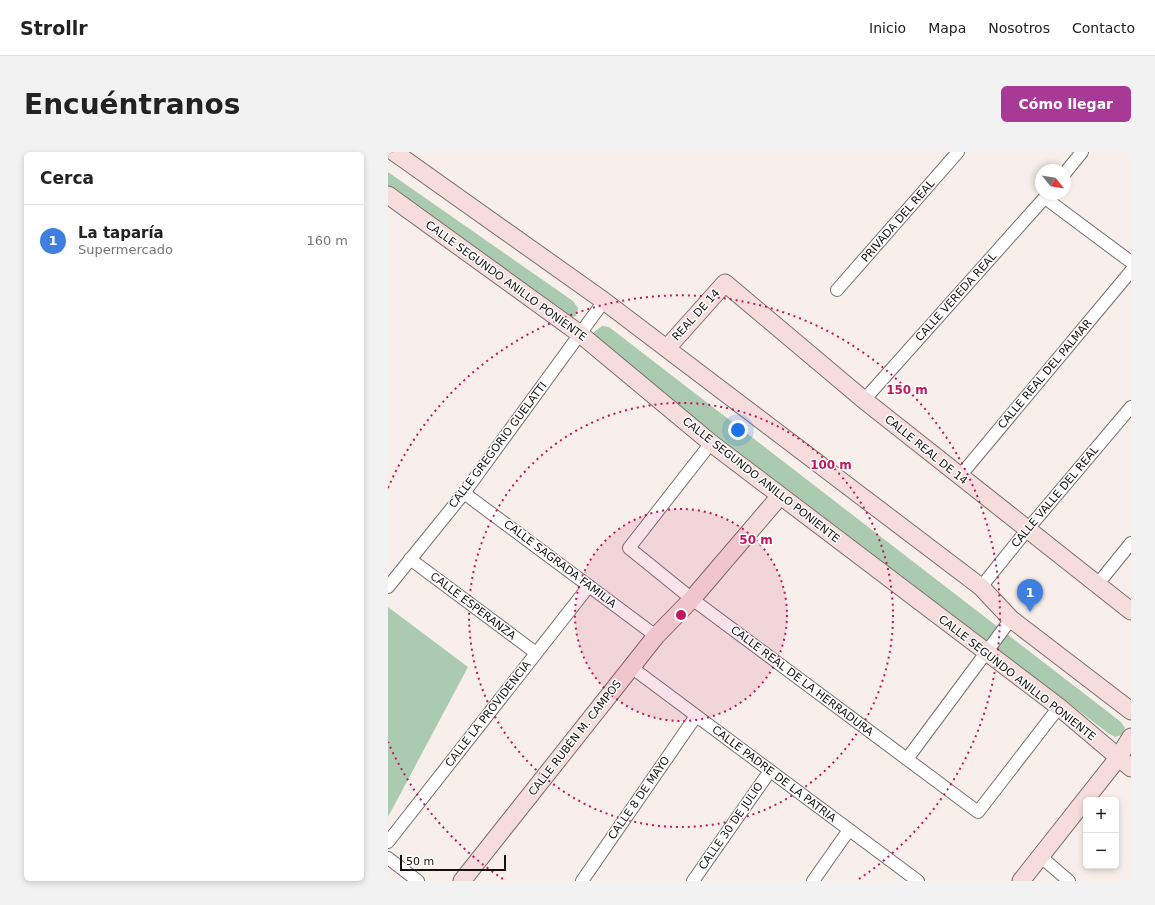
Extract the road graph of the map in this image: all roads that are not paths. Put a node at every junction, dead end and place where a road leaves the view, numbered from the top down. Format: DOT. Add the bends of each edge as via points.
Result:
graph roads {
  1 [pos="394,152"];
  2 [pos="958,152"];
  3 [pos="1082,152"];
  4 [pos="1071,166"];
  5 [pos="388,195"];
  6 [pos="1042,200"];
  7 [pos="1051,200"];
  8 [pos="1131,262"];
  9 [pos="1131,271"];
  10 [pos="725,283"];
  11 [pos="837,290"];
  12 [pos="604,301"];
  13 [pos="580,334"];
  14 [pos="667,348"];
  15 [pos="864,400"];
  16 [pos="1131,407"];
  17 [pos="711,443"];
  18 [pos="960,476"];
  19 [pos="464,492"];
  20 [pos="780,496"];
  21 [pos="1027,530"];
  22 [pos="1131,543"];
  23 [pos="410,559"];
  24 [pos="1097,584"];
  25 [pos="589,586"];
  26 [pos="388,587"];
  27 [pos="981,587"];
  28 [pos="692,599"];
  29 [pos="1131,611"];
  30 [pos="1011,619"];
  31 [pos="656,636"];
  32 [pos="536,653"];
  33 [pos="986,653"];
  34 [pos="631,667"];
  35 [pos="1059,707"];
  36 [pos="1131,711"];
  37 [pos="696,716"];
  38 [pos="1131,738"];
  39 [pos="1118,758"];
  40 [pos="906,759"];
  41 [pos="1131,768"];
  42 [pos="770,771"];
  43 [pos="849,830"];
  44 [pos="388,842"];
  45 [pos="1040,856"];
  46 [pos="388,858"];
  47 [pos="418,881"];
  48 [pos="462,881"];
  49 [pos="582,881"];
  50 [pos="693,881"];
  51 [pos="813,881"];
  52 [pos="918,881"];
  53 [pos="1021,881"];
  54 [pos="1069,881"];
  1 -- 12 [label="main road"];
  2 -- 11 [label="street, PRIVADA DEL REAL"];
  3 -- 4 [label="street"];
  5 -- 13 [label="main road, CALLE SEGUNDO ANILLO PONIENTE"];
  6 -- 15 [label="street, CALLE VEREDA REAL"];
  7 -- 8 [label="street"];
  9 -- 18 [label="street, CALLE REAL DEL PALMAR"];
  10 -- 14 [label="main road, REAL DE 14"];
  10 -- 15 [label="main road, CALLE REAL DE 14"];
  12 -- 13 [label="street, CALLE GREGORIO GUELATTI"];
  12 -- 14 [label="main road"];
  13 -- 17 [label="main road, CALLE SEGUNDO ANILLO PONIENTE"];
  13 -- 19 [label="street, CALLE GREGORIO GUELATTI"];
  14 -- 27 [label="main road"];
  15 -- 18 [label="main road, CALLE REAL DE 14"];
  16 -- 21 [label="street, CALLE VALLE DEL REAL"];
  17 -- 20 [label="main road, CALLE SEGUNDO ANILLO PONIENTE"];
  17 -- 28 [label="street, CALLE REAL DE LA HERRADURA" via="629,548"];
  18 -- 21 [label="main road, CALLE REAL DE 14"];
  19 -- 23 [label="street, CALLE GREGORIO GUELATTI"];
  19 -- 25 [label="street, CALLE SAGRADA FAMILIA"];
  20 -- 28 [label="main road, CALLE RUBÉN M. CAMPOS"];
  20 -- 33 [label="main road, CALLE SEGUNDO ANILLO PONIENTE"];
  21 -- 24 [label="main road, CALLE REAL DE 14"];
  21 -- 27 [label="street, CALLE VALLE DEL REAL"];
  22 -- 24 [label="street"];
  23 -- 26 [label="street, CALLE GREGORIO GUELATTI"];
  23 -- 32 [label="street, CALLE ESPERANZA"];
  24 -- 29 [label="main road, CALLE REAL DE 14"];
  25 -- 31 [label="street, CALLE SAGRADA FAMILIA"];
  25 -- 32 [label="street, CALLE LA PROVIDENCIA"];
  27 -- 30 [label="main road"];
  28 -- 31 [label="main road, CALLE RUBÉN M. CAMPOS"];
  28 -- 40 [label="street, CALLE REAL DE LA HERRADURA"];
  30 -- 33 [label="street"];
  30 -- 36 [label="main road"];
  31 -- 34 [label="main road, CALLE RUBÉN M. CAMPOS"];
  32 -- 44 [label="street, CALLE LA PROVIDENCIA"];
  33 -- 35 [label="main road, CALLE SEGUNDO ANILLO PONIENTE"];
  33 -- 40 [label="street"];
  34 -- 37 [label="street, CALLE PADRE DE LA PATRIA"];
  34 -- 48 [label="main road, CALLE RUBÉN M. CAMPOS"];
  35 -- 39 [label="main road, CALLE SEGUNDO ANILLO PONIENTE"];
  35 -- 40 [label="street, CALLE REAL DE LA HERRADURA" via="978,812"];
  37 -- 42 [label="street, CALLE PADRE DE LA PATRIA"];
  37 -- 49 [label="street, CALLE 8 DE MAYO"];
  38 -- 39 [label="main road"];
  39 -- 41 [label="main road, CALLE SEGUNDO ANILLO PONIENTE"];
  39 -- 45 [label="main road"];
  42 -- 43 [label="street, CALLE PADRE DE LA PATRIA"];
  42 -- 50 [label="street, CALLE 30 DE JULIO"];
  43 -- 51 [label="street"];
  43 -- 52 [label="street, CALLE PADRE DE LA PATRIA"];
  45 -- 53 [label="main road"];
  45 -- 54 [label="street"];
  46 -- 47 [label="street"];
}
